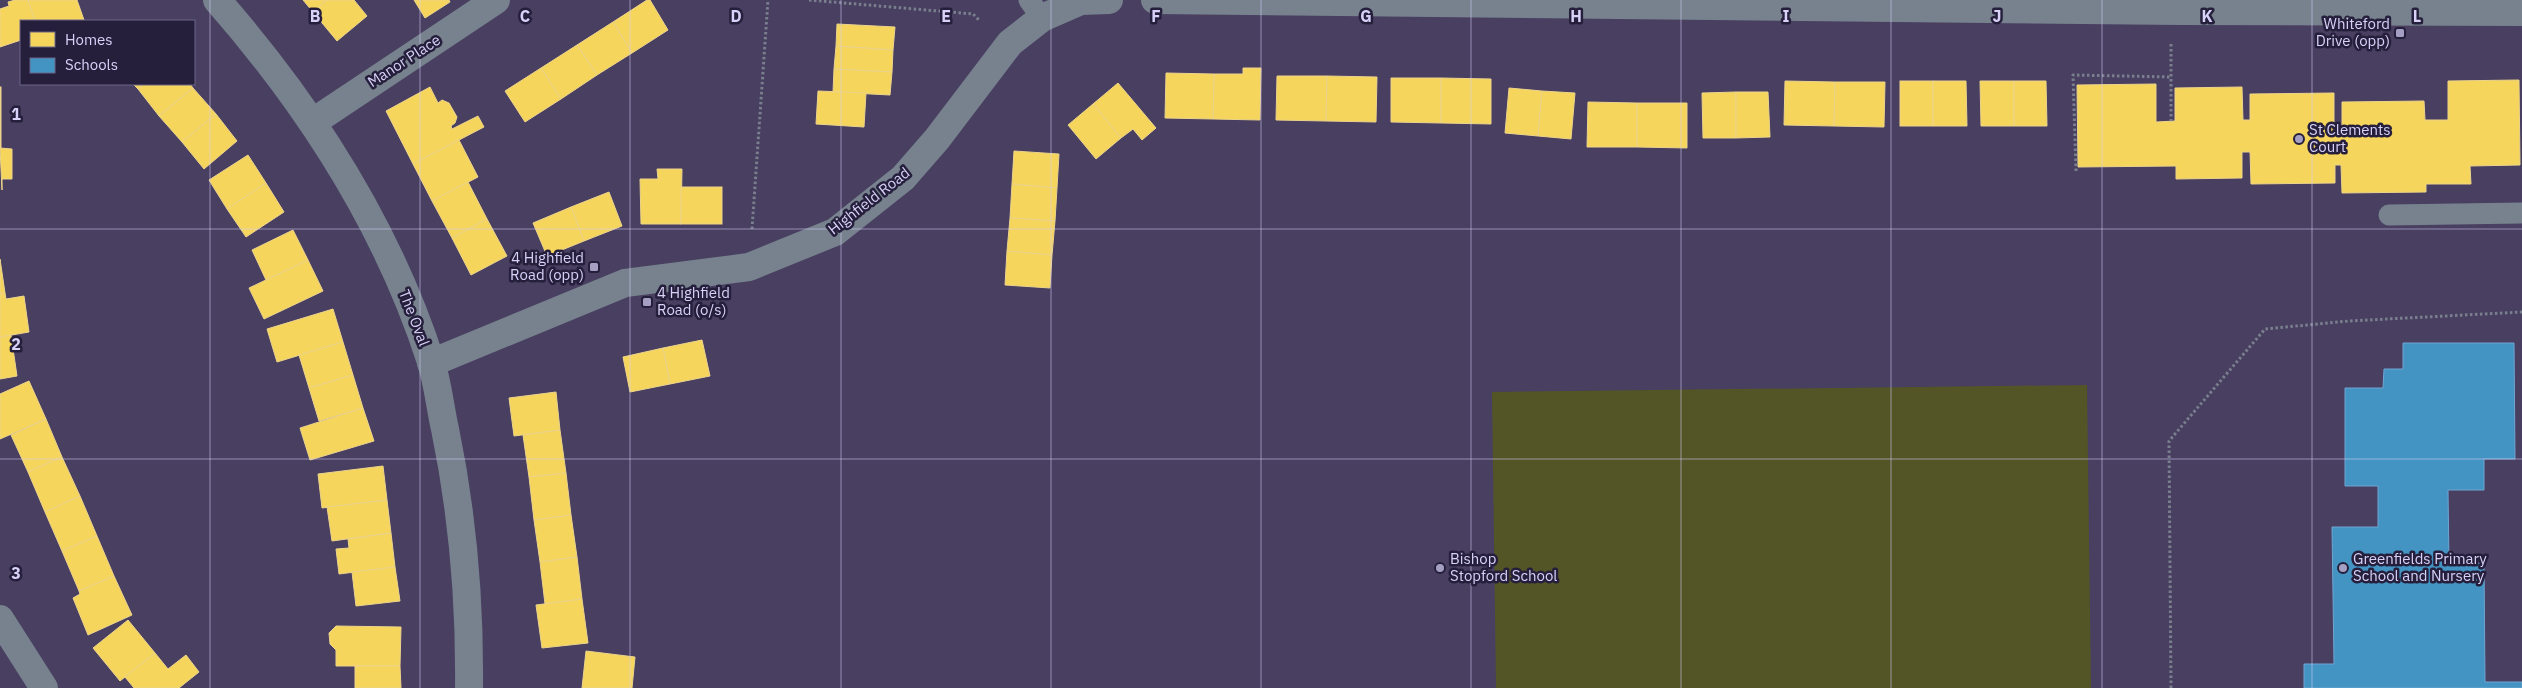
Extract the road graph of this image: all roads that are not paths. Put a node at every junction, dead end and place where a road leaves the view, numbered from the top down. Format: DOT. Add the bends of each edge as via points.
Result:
graph roads {
  1 [pos="217,0"];
  2 [pos="496,0"];
  3 [pos="1109,0"];
  4 [pos="1155,0"];
  5 [pos="2180,5"];
  6 [pos="1036,9"];
  7 [pos="2522,12"];
  8 [pos="313,122"];
  9 [pos="2522,212"];
  10 [pos="2388,215"];
  11 [pos="431,363"];
  12 [pos="0,620"];
  13 [pos="44,688"];
  14 [pos="469,688"];
  1 -- 8 [label="street, The Oval"];
  2 -- 8 [label="street, Manor Place"];
  3 -- 6 [label="street, Highfield Road"];
  4 -- 5 [label="street"];
  5 -- 7 [label="street"];
  6 -- 11 [label="street, Highfield Road" via="937,139 903,178 835,232 749,267 625,283"];
  8 -- 11 [label="street, The Oval" via="380,242 400,283"];
  9 -- 10 [label="lane"];
  11 -- 14 [label="street, The Oval" via="462,518 467,578"];
  12 -- 13 [label="street"];
}
